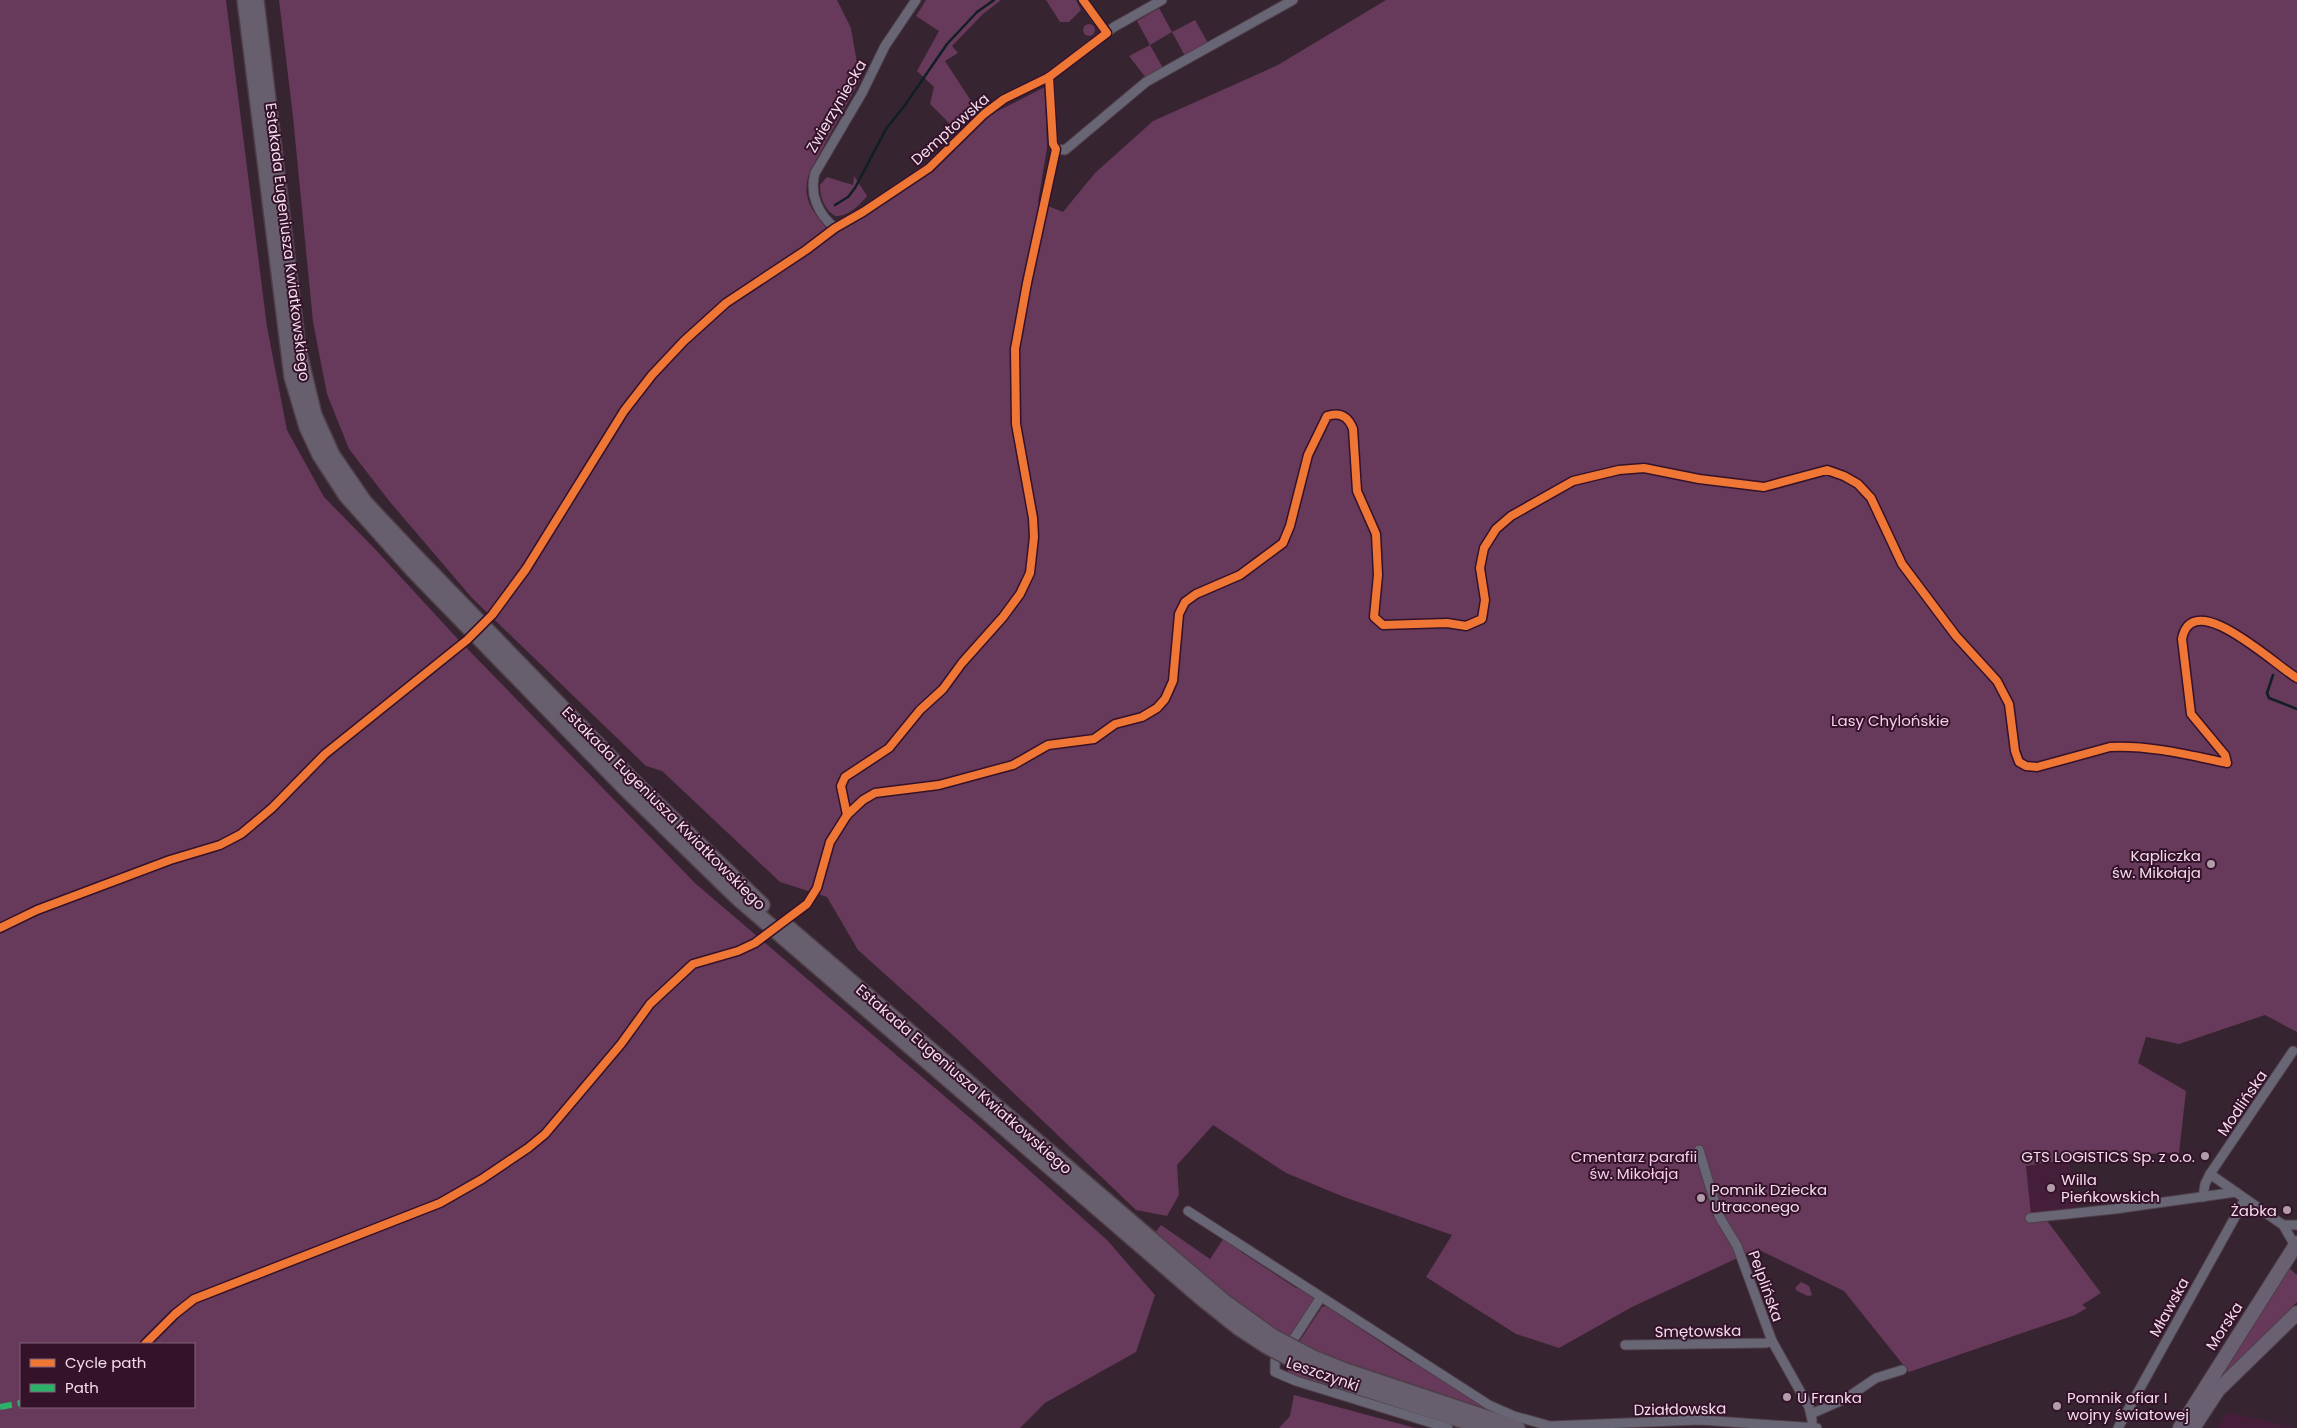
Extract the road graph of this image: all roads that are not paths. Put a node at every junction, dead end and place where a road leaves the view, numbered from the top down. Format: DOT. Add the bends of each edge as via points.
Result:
graph roads {
  1 [pos="245,0"];
  2 [pos="256,0"];
  3 [pos="916,0"];
  4 [pos="1083,0"];
  5 [pos="1162,0"];
  6 [pos="1293,0"];
  7 [pos="1107,33"];
  8 [pos="1049,76"];
  9 [pos="835,228"];
  10 [pos="361,506"];
  11 [pos="2293,1051"];
  12 [pos="1699,1150"];
  13 [pos="2210,1174"];
  14 [pos="2236,1192"];
  15 [pos="2203,1197"];
  16 [pos="2245,1199"];
  17 [pos="1188,1211"];
  18 [pos="2030,1218"];
  19 [pos="2284,1225"];
  20 [pos="2297,1225"];
  21 [pos="2296,1246"];
  22 [pos="1321,1297"];
  23 [pos="2297,1313"];
  24 [pos="1772,1341"];
  25 [pos="1624,1346"];
  26 [pos="1310,1363"];
  27 [pos="1902,1370"];
  28 [pos="1811,1414"];
  29 [pos="1716,1424"];
  30 [pos="1662,1425"];
  31 [pos="1782,1426"];
  32 [pos="1448,1428"];
  33 [pos="1486,1428"];
  34 [pos="1517,1428"];
  35 [pos="1812,1428"];
  36 [pos="1817,1428"];
  37 [pos="2118,1428"];
  38 [pos="2180,1428"];
  39 [pos="2193,1428"];
  1 -- 10 [label="highway, Estakada Eugeniusza Kwiatkowskiego" via="292,377 320,455 332,477"];
  2 -- 10 [label="highway, Estakada Eugeniusza Kwiatkowskiego" via="303,375 322,434"];
  3 -- 9 [label="street, Zwierzyniecka" via="885,46 812,181 814,199 827,222"];
  4 -- 7 [label="street"];
  5 -- 7 [label="street, Demptowska"];
  6 -- 8 [label="street" via="1146,82 1065,150 1056,149 1053,144"];
  7 -- 8 [label="street, Demptowska"];
  8 -- 9 [label="street, Demptowska" via="1004,99 984,114 929,168"];
  10 -- 26 [label="highway, Estakada Eugeniusza Kwiatkowskiego, bridge" via="629,785 846,985 1223,1301"];
  11 -- 13 [label="street, Modlińska"];
  12 -- 24 [label="street, Pelplińska" via="1719,1216 1737,1246"];
  13 -- 14 [label="street"];
  13 -- 15 [label="street, Modlińska"];
  14 -- 15 [label="street"];
  14 -- 16 [label="street"];
  15 -- 18 [label="street"];
  16 -- 19 [label="street"];
  16 -- 37 [label="street, Mławska"];
  17 -- 22 [label="street"];
  19 -- 20 [label="street"];
  19 -- 21 [label="street"];
  21 -- 38 [label="main road, Morska"];
  22 -- 30 [label="street, Działdowska" via="1488,1405 1514,1416 1559,1427"];
  22 -- 32 [label="street, Leszczynki" via="1275,1361 1275,1372"];
  23 -- 39 [label="main road" via="2218,1390"];
  24 -- 25 [label="street, Smętowska"];
  24 -- 28 [label="street, Pelplińska"];
  26 -- 33 [label="highway, Estakada Eugeniusza Kwiatkowskiego" via="1350,1384"];
  26 -- 34 [label="highway, Estakada Eugeniusza Kwiatkowskiego" via="1343,1370"];
  27 -- 28 [label="street" via="1876,1378 1845,1400"];
  28 -- 35 [label="street, Pelplińska"];
  29 -- 30 [label="street, Działdowska"];
  29 -- 31 [label="street, Działdowska"];
  31 -- 35 [label="street, Działdowska"];
  35 -- 36 [label="street, Działdowska"];
}
